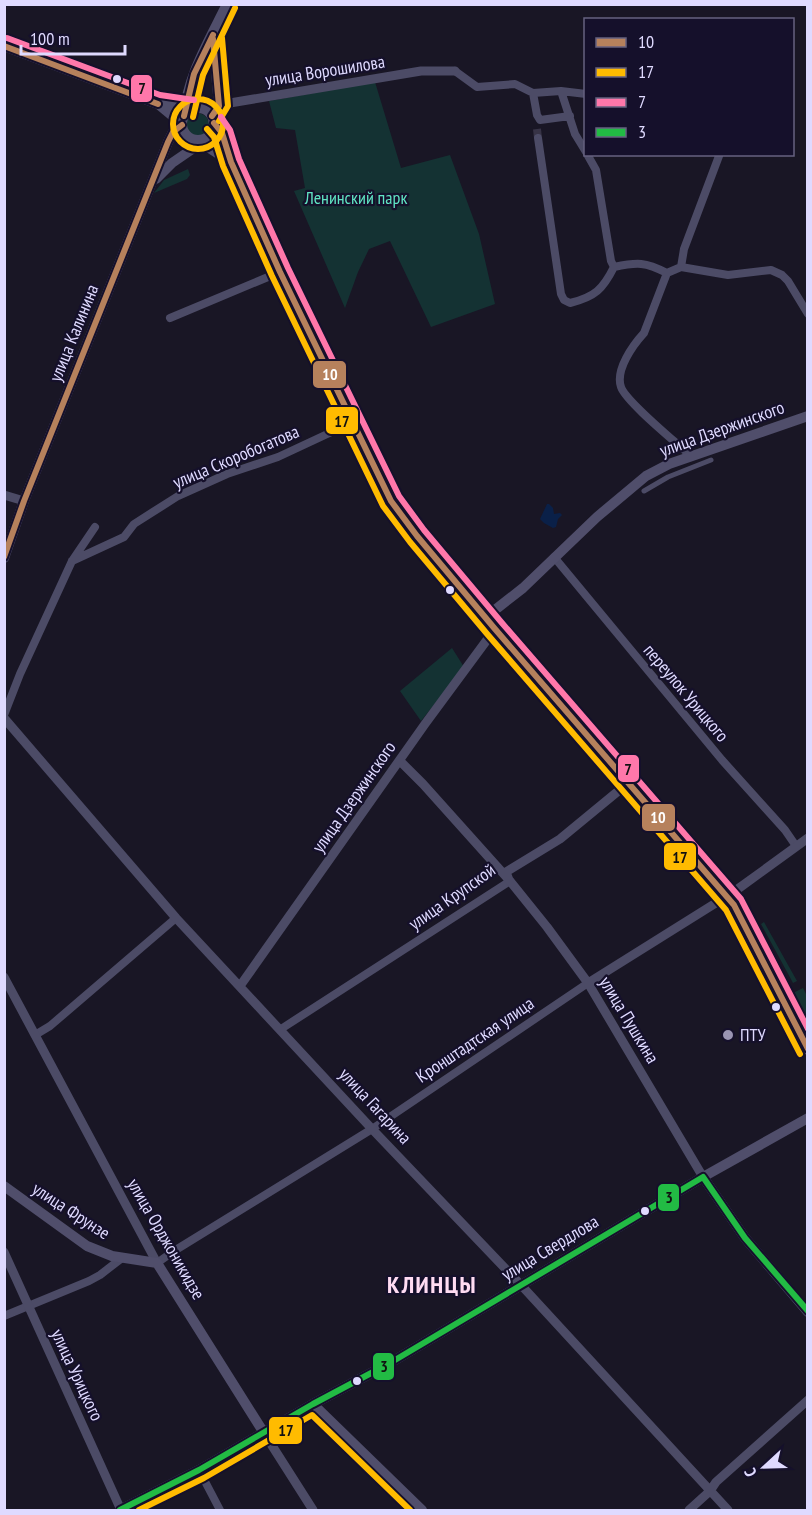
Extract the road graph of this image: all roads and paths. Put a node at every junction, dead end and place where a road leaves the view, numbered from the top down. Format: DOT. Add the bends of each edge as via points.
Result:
graph roads {
  1 [pos="227,4"];
  2 [pos="213,35"];
  3 [pos="4,46"];
  4 [pos="455,72"];
  5 [pos="561,91"];
  6 [pos="532,93"];
  7 [pos="584,94"];
  8 [pos="158,104"];
  9 [pos="224,104"];
  10 [pos="188,115"];
  11 [pos="570,116"];
  12 [pos="213,120"];
  13 [pos="540,120"];
  14 [pos="537,129"];
  15 [pos="538,138"];
  16 [pos="202,141"];
  17 [pos="584,150"];
  18 [pos="588,156"];
  19 [pos="719,156"];
  20 [pos="231,162"];
  21 [pos="151,187"];
  22 [pos="614,267"];
  23 [pos="681,267"];
  24 [pos="280,272"];
  25 [pos="667,273"];
  26 [pos="807,314"];
  27 [pos="170,318"];
  28 [pos="807,416"];
  29 [pos="353,422"];
  30 [pos="691,456"];
  31 [pos="711,460"];
  32 [pos="644,491"];
  33 [pos="4,495"];
  34 [pos="24,501"];
  35 [pos="96,526"];
  36 [pos="554,557"];
  37 [pos="4,558"];
  38 [pos="72,561"];
  39 [pos="486,617"];
  40 [pos="495,629"];
  41 [pos="4,717"];
  42 [pos="400,761"];
  43 [pos="628,783"];
  44 [pos="807,838"];
  45 [pos="796,846"];
  46 [pos="510,881"];
  47 [pos="727,896"];
  48 [pos="176,918"];
  49 [pos="4,976"];
  50 [pos="588,983"];
  51 [pos="240,986"];
  52 [pos="281,1029"];
  53 [pos="35,1035"];
  54 [pos="807,1050"];
  55 [pos="807,1118"];
  56 [pos="372,1129"];
  57 [pos="703,1177"];
  58 [pos="4,1186"];
  59 [pos="4,1252"];
  60 [pos="122,1258"];
  61 [pos="158,1263"];
  62 [pos="521,1285"];
  63 [pos="28,1306"];
  64 [pos="807,1311"];
  65 [pos="4,1316"];
  66 [pos="807,1400"];
  67 [pos="313,1404"];
  68 [pos="264,1433"];
  69 [pos="199,1470"];
  70 [pos="710,1491"];
  71 [pos="120,1510"];
  72 [pos="220,1510"];
  73 [pos="313,1510"];
  74 [pos="422,1510"];
  75 [pos="689,1510"];
  76 [pos="728,1510"];
  1 -- 2 [label="main road, улица Калинина"];
  2 -- 9 [label="main road, улица Калинина" via="212,49"];
  2 -- 10 [label="main road, улица Калинина" via="194,76"];
  3 -- 8 [label="main road"];
  4 -- 6 [label="street" via="477,87 515,84"];
  4 -- 9 [label="street, улица Ворошилова" via="421,72"];
  5 -- 6 [label="street"];
  5 -- 7 [label="street"];
  5 -- 11 [label="street"];
  6 -- 13 [label="street"];
  8 -- 10 [label="main road"];
  8 -- 10 [label="main road"];
  9 -- 10 [label="street, улица Ворошилова"];
  9 -- 12 [label="main road"];
  10 -- 12 [label="main road" via="207,111"];
  10 -- 16 [label="main road" via="187,136"];
  10 -- 21 [label="main road, улица Калинина" via="171,135"];
  11 -- 13 [label="street"];
  11 -- 17 [label="street" via="574,134"];
  12 -- 16 [label="main road" via="213,130"];
  12 -- 20 [label="main road" via="224,136"];
  13 -- 14 [label="street"];
  15 -- 22 [label="street" via="564,300 570,303 588,298 606,283"];
  16 -- 20 [label="main road"];
  16 -- 21 [label="main road" via="172,163"];
  18 -- 22 [label="street" via="596,170"];
  19 -- 23 [label="street"];
  20 -- 24 [label="main road"];
  21 -- 34 [label="main road, улица Калинина"];
  22 -- 25 [label="street" via="642,262"];
  23 -- 25 [label="street"];
  23 -- 26 [label="street" via="728,275 776,271 788,281"];
  24 -- 27 [label="street"];
  24 -- 29 [label="main road"];
  25 -- 30 [label="street" via="644,333 619,379 630,400"];
  28 -- 30 [label="main road, улица Дзержинского"];
  29 -- 38 [label="street, улица Скоробогатова" via="278,457 178,496 134,524 124,537"];
  29 -- 39 [label="main road" via="391,501"];
  30 -- 36 [label="main road, улица Дзержинского" via="657,470 633,486"];
  31 -- 32 [label="street"];
  33 -- 34 [label="street"];
  34 -- 37 [label="main road, улица Калинина"];
  35 -- 38 [label="street"];
  36 -- 39 [label="main road, улица Дзержинского"];
  36 -- 45 [label="street, переулок Урицкого"];
  38 -- 41 [label="street"];
  39 -- 40 [label="main road"];
  40 -- 42 [label="street, улица Дзержинского"];
  40 -- 43 [label="main road"];
  41 -- 48 [label="street, улица Гагарина"];
  42 -- 46 [label="street, улица Пушкина"];
  42 -- 51 [label="street, улица Дзержинского"];
  43 -- 46 [label="street, улица Крупской" via="560,839 506,872"];
  43 -- 47 [label="main road"];
  44 -- 45 [label="street, Кронштадтская улица"];
  45 -- 47 [label="street, Кронштадтская улица"];
  46 -- 50 [label="street, улица Пушкина"];
  46 -- 52 [label="street, улица Крупской"];
  47 -- 50 [label="street, Кронштадтская улица"];
  47 -- 54 [label="main road"];
  48 -- 51 [label="street, улица Гагарина"];
  48 -- 53 [label="street"];
  49 -- 53 [label="street, улица Орджоникидзе"];
  50 -- 56 [label="street, Кронштадтская улица"];
  50 -- 57 [label="street, улица Пушкина"];
  51 -- 52 [label="street, улица Гагарина"];
  52 -- 56 [label="street, улица Гагарина"];
  53 -- 61 [label="street, улица Орджоникидзе"];
  55 -- 57 [label="main road, улица Свердлова"];
  56 -- 61 [label="street, Кронштадтская улица"];
  56 -- 62 [label="street, улица Гагарина"];
  57 -- 62 [label="main road, улица Свердлова"];
  57 -- 64 [label="main road, улица Пушкина" via="745,1238"];
  58 -- 60 [label="main road, улица Фрунзе" via="87,1246"];
  59 -- 63 [label="street, улица Урицкого"];
  60 -- 61 [label="main road, улица Фрунзе"];
  60 -- 63 [label="street" via="89,1281"];
  61 -- 68 [label="main road, улица Орджоникидзе"];
  62 -- 67 [label="main road, улица Свердлова"];
  62 -- 70 [label="street, улица Гагарина"];
  63 -- 65 [label="street"];
  63 -- 71 [label="street, улица Урицкого"];
  66 -- 70 [label="street"];
  67 -- 68 [label="main road, улица Свердлова"];
  67 -- 74 [label="main road"];
  68 -- 69 [label="main road, улица Свердлова"];
  68 -- 73 [label="street, улица Орджоникидзе"];
  69 -- 71 [label="main road, улица Свердлова"];
  69 -- 72 [label="street"];
  70 -- 75 [label="street"];
  70 -- 76 [label="street, улица Гагарина"];
}
